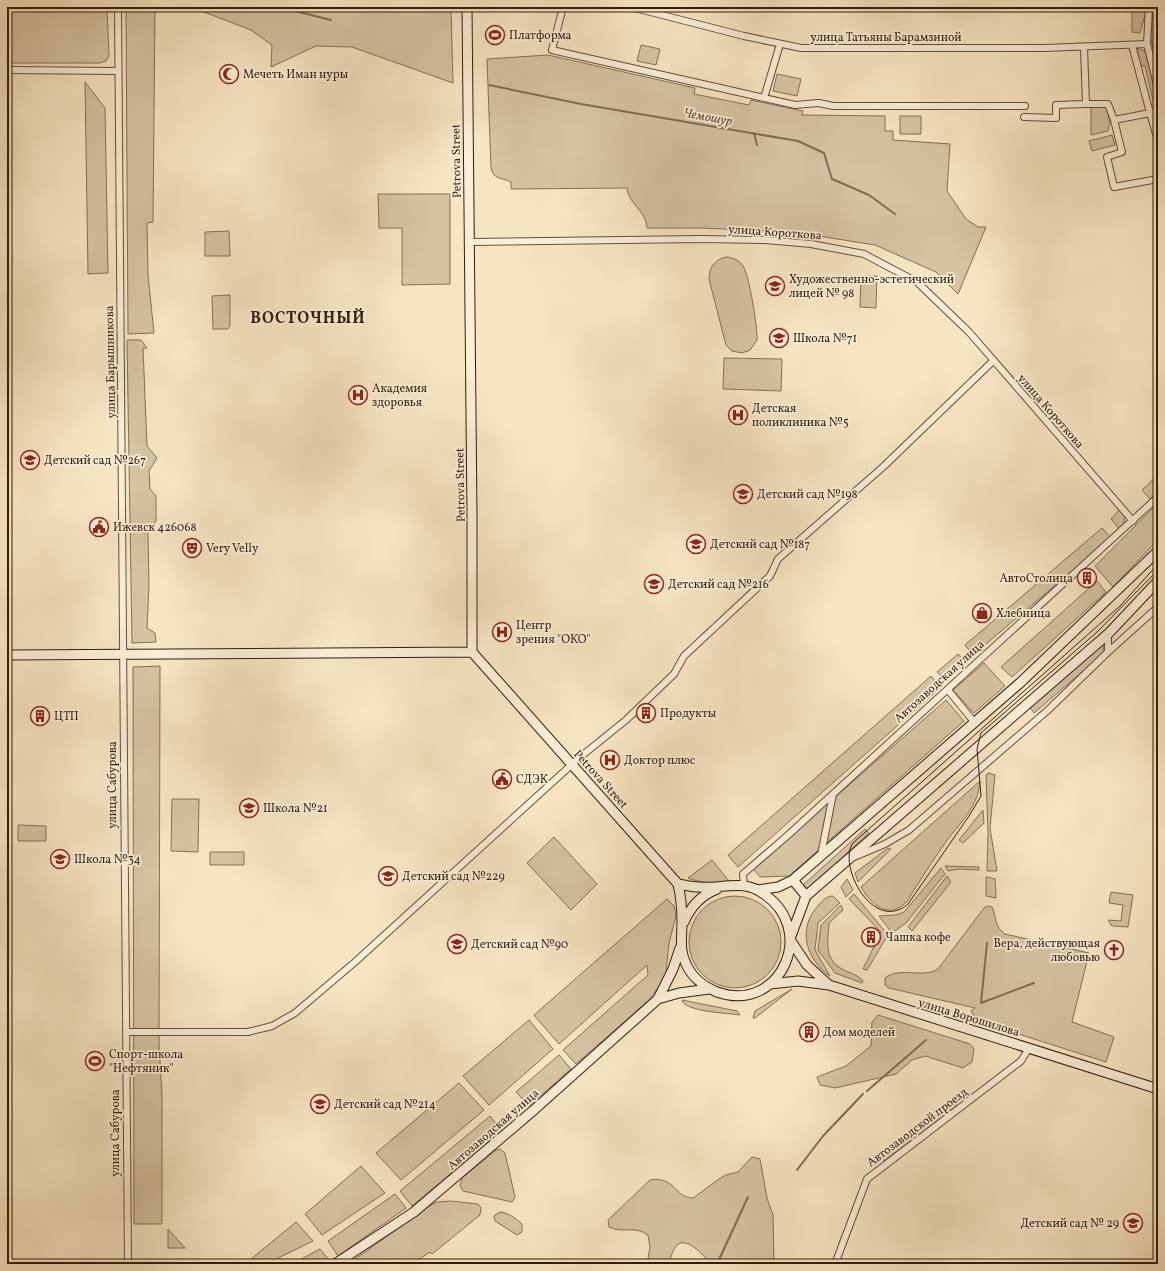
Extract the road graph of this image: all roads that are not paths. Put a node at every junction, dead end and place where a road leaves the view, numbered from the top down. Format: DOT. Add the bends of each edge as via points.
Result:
graph roads {
  1 [pos="118,7"];
  2 [pos="467,7"];
  3 [pos="563,7"];
  4 [pos="631,7"];
  5 [pos="1150,7"];
  6 [pos="780,44"];
  7 [pos="1147,44"];
  8 [pos="1132,45"];
  9 [pos="1084,46"];
  10 [pos="7,70"];
  11 [pos="118,71"];
  12 [pos="1158,88"];
  13 [pos="764,98"];
  14 [pos="1086,104"];
  15 [pos="1025,106"];
  16 [pos="1158,111"];
  17 [pos="1150,113"];
  18 [pos="1024,117"];
  19 [pos="1114,120"];
  20 [pos="1158,141"];
  21 [pos="1158,178"];
  22 [pos="470,242"];
  23 [pos="993,361"];
  24 [pos="1158,497"];
  25 [pos="1134,520"];
  26 [pos="1158,550"];
  27 [pos="1158,581"];
  28 [pos="1158,607"];
  29 [pos="1108,634"];
  30 [pos="472,652"];
  31 [pos="1108,652"];
  32 [pos="124,654"];
  33 [pos="7,655"];
  34 [pos="948,690"];
  35 [pos="975,723"];
  36 [pos="572,765"];
  37 [pos="833,794"];
  38 [pos="821,855"];
  39 [pos="845,861"];
  40 [pos="793,880"];
  41 [pos="678,884"];
  42 [pos="744,886"];
  43 [pos="722,887"];
  44 [pos="757,890"];
  45 [pos="806,896"];
  46 [pos="682,925"];
  47 [pos="791,938"];
  48 [pos="680,948"];
  49 [pos="770,984"];
  50 [pos="829,985"];
  51 [pos="709,989"];
  52 [pos="658,999"];
  53 [pos="126,1032"];
  54 [pos="1029,1048"];
  55 [pos="1158,1089"];
  56 [pos="128,1264"];
  57 [pos="335,1264"];
  58 [pos="836,1264"];
  1 -- 11 [label="street, улица Барышникова"];
  2 -- 22 [label="main road, Petrova Street"];
  3 -- 13 [label="street" via="552,50"];
  4 -- 6 [label="street, улица Татьяны Барамзиной"];
  5 -- 7 [label="street"];
  6 -- 9 [label="street, улица Татьяны Барамзиной" via="824,49"];
  6 -- 13 [label="street"];
  7 -- 8 [label="street, улица Татьяны Барамзиной"];
  7 -- 12 [label="street"];
  8 -- 9 [label="street, улица Татьяны Барамзиной"];
  8 -- 17 [label="street"];
  9 -- 14 [label="street"];
  10 -- 11 [label="street"];
  11 -- 32 [label="street, улица Барышникова"];
  13 -- 15 [label="street" via="795,105 819,103 833,106"];
  14 -- 18 [label="street" via="1056,105 1056,118"];
  14 -- 19 [label="street" via="1108,104"];
  16 -- 17 [label="street"];
  17 -- 19 [label="street"];
  17 -- 20 [label="street"];
  19 -- 21 [label="street" via="1122,152 1107,157 1114,187"];
  22 -- 23 [label="street, улица Короткова" via="765,240 812,244 864,254 917,282 969,332"];
  22 -- 30 [label="main road, Petrova Street"];
  23 -- 25 [label="street, улица Короткова"];
  23 -- 36 [label="street" via="883,467 778,559 770,576 684,656 674,674 626,720"];
  24 -- 25 [label="street, Автозаводская улица"];
  25 -- 34 [label="street, Автозаводская улица"];
  26 -- 35 [label="main road"];
  27 -- 29 [label="main road"];
  28 -- 31 [label="street"];
  29 -- 31 [label="street"];
  29 -- 39 [label="main road"];
  30 -- 32 [label="main road"];
  30 -- 36 [label="main road, Petrova Street"];
  31 -- 39 [label="street" via="1047,711 908,830 885,844"];
  32 -- 33 [label="main road"];
  32 -- 53 [label="street, улица Сабурова"];
  34 -- 35 [label="street"];
  34 -- 37 [label="street, Автозаводская улица"];
  35 -- 38 [label="main road"];
  36 -- 41 [label="main road, Petrova Street"];
  36 -- 53 [label="street" via="295,1014 272,1026 248,1032"];
  37 -- 38 [label="street"];
  37 -- 42 [label="street, Автозаводская улица" via="743,874"];
  38 -- 40 [label="main road"];
  39 -- 45 [label="main road"];
  40 -- 44 [label="main road" via="778,887"];
  40 -- 45 [label="main road"];
  41 -- 43 [label="main road"];
  41 -- 46 [label="main road"];
  42 -- 43 [label="main road"];
  42 -- 44 [label="main road"];
  43 -- 46 [label="main road" via="697,901"];
  44 -- 47 [label="main road" via="771,898 782,910"];
  45 -- 47 [label="main road"];
  46 -- 48 [label="main road"];
  47 -- 49 [label="main road" via="784,967"];
  47 -- 50 [label="main road, улица Ворошилова" via="808,965"];
  48 -- 51 [label="main road" via="686,966 696,979"];
  48 -- 52 [label="main road"];
  49 -- 50 [label="main road" via="798,981"];
  49 -- 51 [label="main road" via="756,992 730,996"];
  50 -- 54 [label="main road, улица Ворошилова"];
  51 -- 52 [label="main road"];
  52 -- 57 [label="main road, Автозаводская улица" via="535,1110 414,1212"];
  53 -- 56 [label="street, улица Сабурова"];
  54 -- 55 [label="main road, улица Ворошилова"];
  54 -- 58 [label="street, Автозаводской проезд" via="1021,1061 868,1179"];
}
